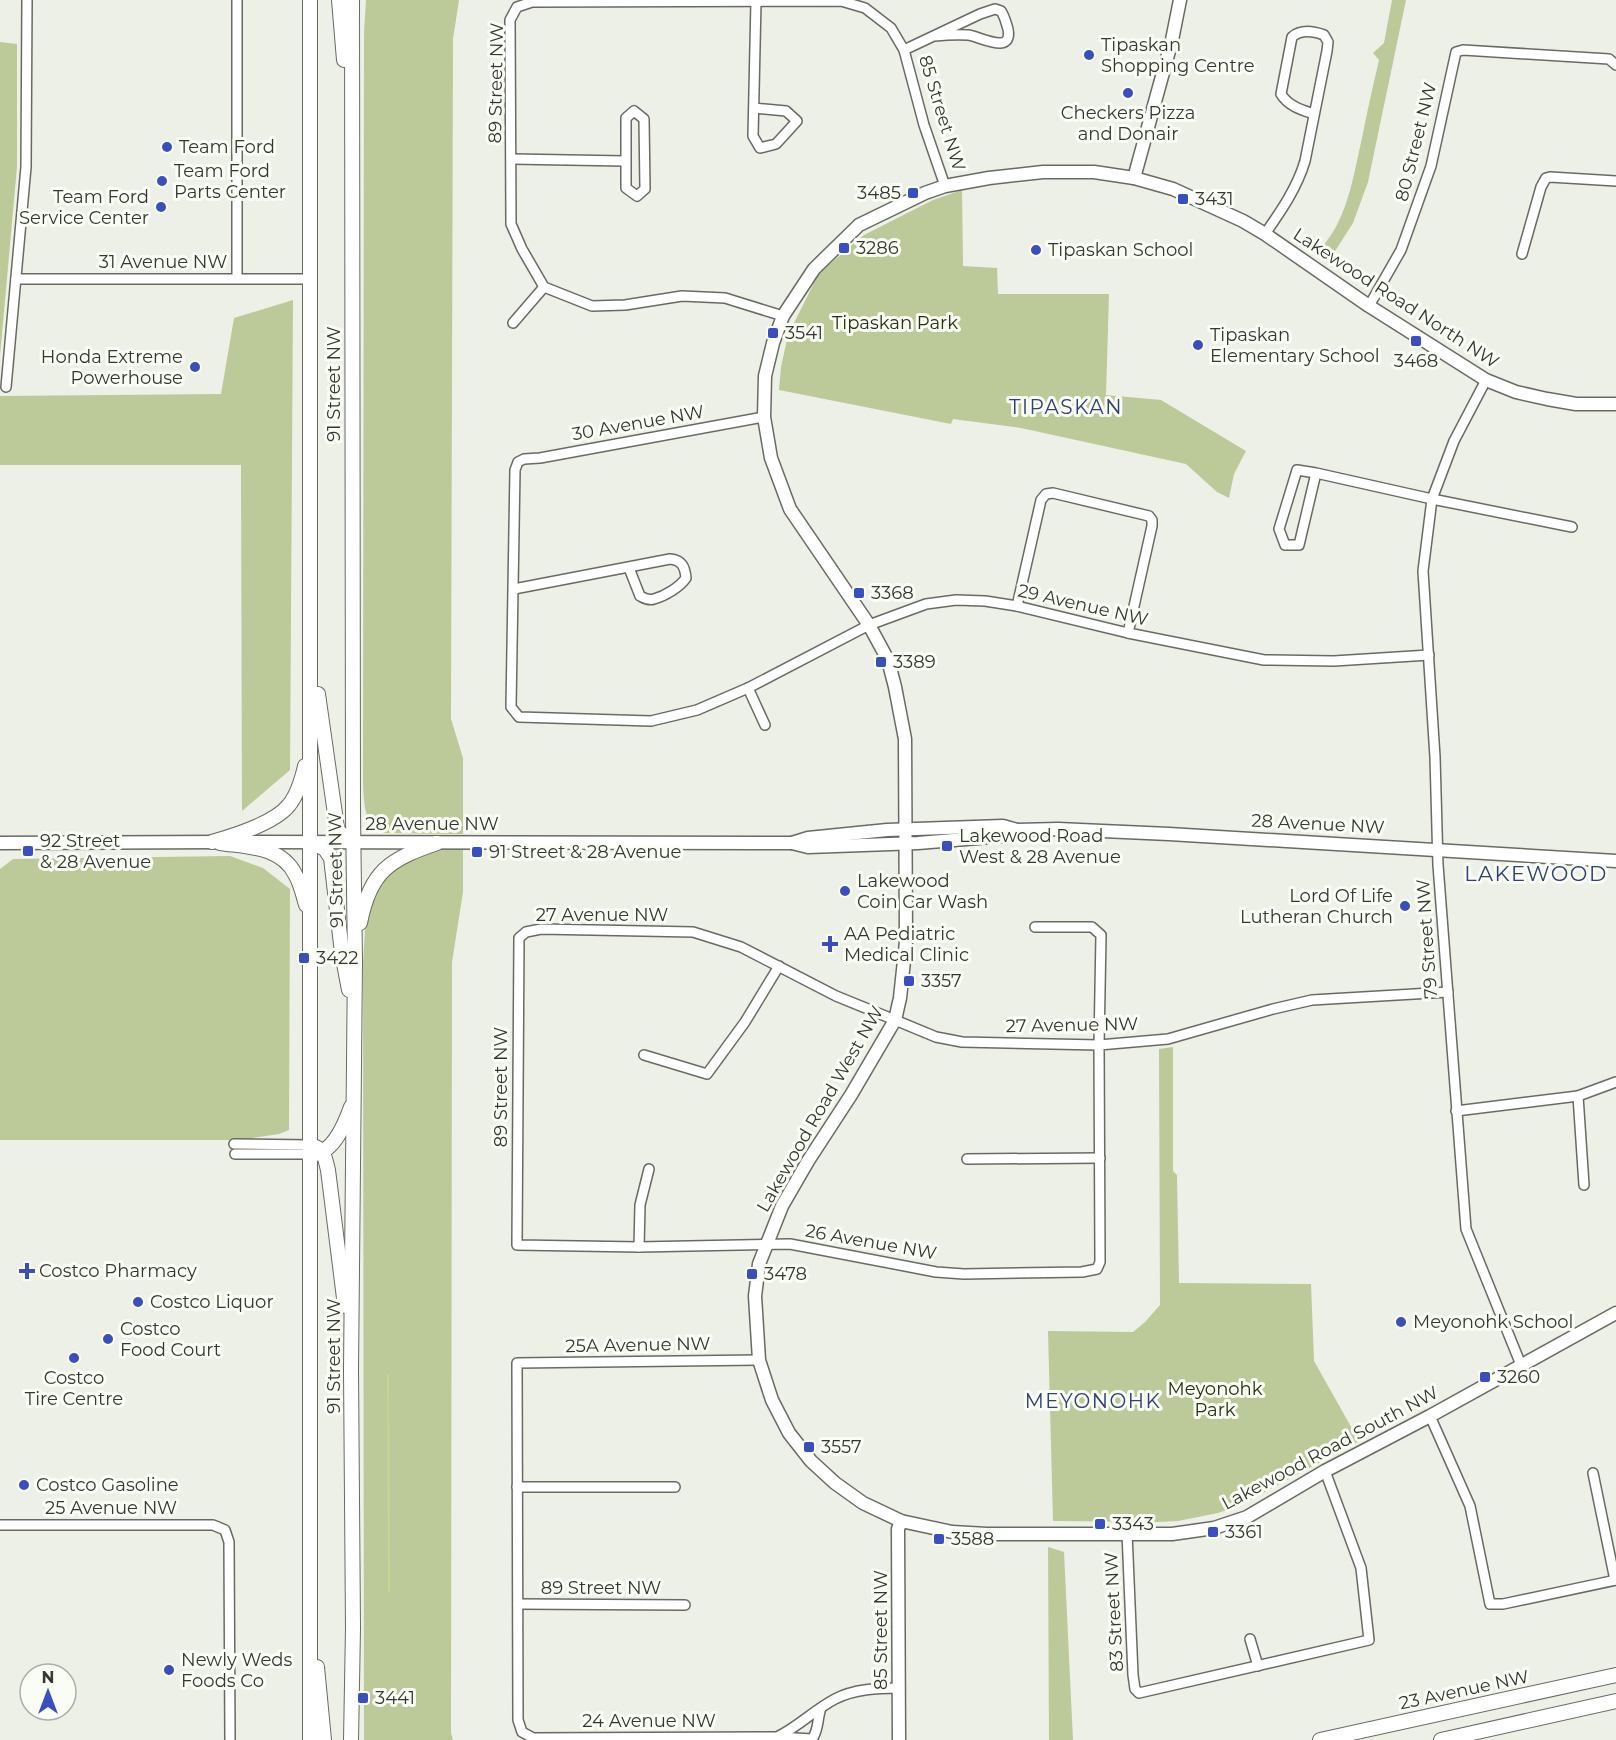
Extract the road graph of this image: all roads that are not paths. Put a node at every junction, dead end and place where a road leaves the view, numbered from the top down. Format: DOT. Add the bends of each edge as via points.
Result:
graph roads {
  1 [pos="27,0"];
  2 [pos="237,0"];
  3 [pos="309,0"];
  4 [pos="339,0"];
  5 [pos="352,0"];
  6 [pos="359,0"];
  7 [pos="1180,0"];
  8 [pos="756,1"];
  9 [pos="352,28"];
  10 [pos="934,36"];
  11 [pos="904,50"];
  12 [pos="1615,63"];
  13 [pos="754,108"];
  14 [pos="1314,114"];
  15 [pos="512,159"];
  16 [pos="625,161"];
  17 [pos="1134,178"];
  18 [pos="1616,181"];
  19 [pos="945,186"];
  20 [pos="352,191"];
  21 [pos="1265,234"];
  22 [pos="1522,254"];
  23 [pos="814,269"];
  24 [pos="237,278"];
  25 [pos="16,279"];
  26 [pos="310,279"];
  27 [pos="544,287"];
  28 [pos="1369,306"];
  29 [pos="783,316"];
  30 [pos="513,323"];
  31 [pos="1486,380"];
  32 [pos="6,387"];
  33 [pos="1616,404"];
  34 [pos="764,417"];
  35 [pos="1316,473"];
  36 [pos="1432,499"];
  37 [pos="1572,527"];
  38 [pos="629,568"];
  39 [pos="514,589"];
  40 [pos="1017,606"];
  41 [pos="869,625"];
  42 [pos="1128,633"];
  43 [pos="1429,655"];
  44 [pos="311,668"];
  45 [pos="748,688"];
  46 [pos="765,725"];
  47 [pos="310,746"];
  48 [pos="906,829"];
  49 [pos="1017,830"];
  50 [pos="212,842"];
  51 [pos="310,842"];
  52 [pos="354,842"];
  53 [pos="0,843"];
  54 [pos="437,843"];
  55 [pos="792,843"];
  56 [pos="906,843"];
  57 [pos="1437,849"];
  58 [pos="1616,861"];
  59 [pos="310,920"];
  60 [pos="1035,927"];
  61 [pos="526,932"];
  62 [pos="355,961"];
  63 [pos="779,966"];
  64 [pos="1448,992"];
  65 [pos="354,1019"];
  66 [pos="895,1020"];
  67 [pos="1099,1045"];
  68 [pos="644,1055"];
  69 [pos="355,1062"];
  70 [pos="1616,1082"];
  71 [pos="1578,1096"];
  72 [pos="1456,1111"];
  73 [pos="234,1149"];
  74 [pos="314,1150"];
  75 [pos="1100,1158"];
  76 [pos="967,1159"];
  77 [pos="649,1170"];
  78 [pos="1584,1185"];
  79 [pos="517,1245"];
  80 [pos="766,1245"];
  81 [pos="639,1247"];
  82 [pos="1616,1313"];
  83 [pos="759,1360"];
  84 [pos="517,1363"];
  85 [pos="1521,1365"];
  86 [pos="351,1370"];
  87 [pos="1430,1416"];
  88 [pos="1325,1471"];
  89 [pos="1593,1473"];
  90 [pos="835,1483"];
  91 [pos="517,1487"];
  92 [pos="675,1487"];
  93 [pos="901,1521"];
  94 [pos="0,1525"];
  95 [pos="1127,1533"];
  96 [pos="1615,1580"];
  97 [pos="518,1604"];
  98 [pos="685,1605"];
  99 [pos="310,1618"];
  100 [pos="1250,1639"];
  101 [pos="1258,1666"];
  102 [pos="1616,1675"];
  103 [pos="899,1688"];
  104 [pos="1616,1701"];
  105 [pos="821,1708"];
  106 [pos="522,1732"];
  107 [pos="777,1737"];
  108 [pos="230,1740"];
  109 [pos="308,1740"];
  110 [pos="324,1740"];
  111 [pos="351,1740"];
  112 [pos="899,1740"];
  113 [pos="1320,1740"];
  114 [pos="1441,1740"];
  1 -- 25 [label="street" via="26,167"];
  2 -- 24 [label="street"];
  3 -- 26 [label="main road, 91 Street NW"];
  4 -- 20 [label="main road"];
  5 -- 9 [label="main road, 91 Street NW"];
  6 -- 9 [label="main road"];
  7 -- 17 [label="street"];
  8 -- 11 [label="street, 85 Street NW" via="842,1 865,8 891,28"];
  8 -- 13 [label="street"];
  8 -- 15 [label="street, 89 Street NW" via="532,2 517,7 510,20"];
  9 -- 20 [label="main road, 91 Street NW"];
  10 -- 10 [label="street, 85 Street NW" via="994,9 1004,15 1009,34 1007,40 997,43 969,35"];
  10 -- 11 [label="street, 85 Street NW"];
  11 -- 19 [label="street, 85 Street NW"];
  12 -- 28 [label="street, 80 Street NW" via="1609,59 1459,50 1454,55 1431,166 1401,250"];
  13 -- 13 [label="street" via="753,136 760,148 776,144 797,121 786,111"];
  14 -- 14 [label="street, Lakewood Road North NW" via="1328,42 1324,35 1303,31 1292,37 1281,94 1292,105"];
  14 -- 21 [label="street, Lakewood Road North NW" via="1301,174"];
  15 -- 16 [label="street, 89 Street NW"];
  15 -- 27 [label="street, 89 Street NW" via="511,224"];
  16 -- 16 [label="street" via="626,118 634,111 644,119 645,189 637,196 626,188"];
  17 -- 19 [label="street, Lakewood Road North NW" via="1094,172 1043,172"];
  17 -- 21 [label="street, Lakewood Road North NW" via="1182,193"];
  18 -- 22 [label="street" via="1546,178"];
  19 -- 23 [label="street, Lakewood Road North NW" via="860,225"];
  20 -- 52 [label="main road, 91 Street NW"];
  21 -- 28 [label="street, Lakewood Road North NW"];
  23 -- 29 [label="street, Lakewood Road West NW"];
  24 -- 25 [label="street, 31 Avenue NW"];
  24 -- 26 [label="street, 31 Avenue NW"];
  25 -- 32 [label="street"];
  26 -- 44 [label="main road, 91 Street NW"];
  27 -- 29 [label="street" via="592,306 682,296 716,297"];
  27 -- 30 [label="street"];
  28 -- 31 [label="street, Lakewood Road North NW"];
  29 -- 34 [label="street, Lakewood Road West NW" via="765,376"];
  31 -- 33 [label="street, Lakewood Road North NW" via="1547,399"];
  31 -- 36 [label="street, 79 Street NW" via="1454,441"];
  34 -- 39 [label="street, 30 Avenue NW" via="518,462"];
  34 -- 41 [label="street, Lakewood Road West NW" via="771,458 790,508"];
  35 -- 35 [label="street" via="1297,471 1279,529 1285,545 1299,545"];
  35 -- 36 [label="street"];
  36 -- 37 [label="street"];
  36 -- 43 [label="street, 79 Street NW" via="1423,571"];
  38 -- 38 [label="street" via="640,596 649,599 678,587 686,578 682,564 673,559"];
  38 -- 39 [label="street"];
  39 -- 45 [label="street, 29 Avenue NW" via="511,707 519,717 651,721 698,710"];
  40 -- 41 [label="street, 29 Avenue NW" via="956,600 926,604"];
  40 -- 42 [label="street, 29 Avenue NW"];
  40 -- 42 [label="street" via="1041,500 1046,494 1149,516 1152,526"];
  41 -- 45 [label="street, 29 Avenue NW"];
  41 -- 48 [label="street, Lakewood Road West NW" via="888,660 900,708 905,739"];
  42 -- 43 [label="street, 29 Avenue NW" via="1264,660 1334,662"];
  43 -- 57 [label="street, 79 Street NW"];
  44 -- 47 [label="main road, 91 Street NW"];
  44 -- 52 [label="main road" via="337,828"];
  45 -- 46 [label="street"];
  47 -- 50 [label="main road" via="301,782 288,807 242,834"];
  47 -- 51 [label="main road, 91 Street NW"];
  48 -- 49 [label="street, 28 Avenue NW" via="1003,826"];
  48 -- 55 [label="street, 28 Avenue NW" via="808,838"];
  48 -- 56 [label="street, Lakewood Road West NW"];
  49 -- 56 [label="street, 28 Avenue NW" via="1002,836"];
  49 -- 57 [label="street, 28 Avenue NW"];
  50 -- 51 [label="street, 28 Avenue NW"];
  50 -- 53 [label="street, 28 Avenue NW"];
  50 -- 59 [label="main road" via="264,850 282,858 296,875"];
  51 -- 52 [label="street, 28 Avenue NW"];
  51 -- 59 [label="main road, 91 Street NW"];
  51 -- 65 [label="main road" via="326,849 331,858"];
  52 -- 54 [label="street, 28 Avenue NW"];
  52 -- 62 [label="main road, 91 Street NW"];
  54 -- 55 [label="street, 28 Avenue NW"];
  54 -- 62 [label="main road" via="402,856 380,873 362,911"];
  55 -- 56 [label="street, 28 Avenue NW" via="808,847"];
  56 -- 66 [label="street, Lakewood Road West NW" via="906,942"];
  57 -- 58 [label="street, 28 Avenue NW"];
  57 -- 64 [label="street, 79 Street NW"];
  59 -- 74 [label="main road, 91 Street NW"];
  60 -- 67 [label="street" via="1092,927 1101,934"];
  61 -- 63 [label="street, 27 Avenue NW" via="693,932 741,947"];
  61 -- 79 [label="street, 89 Street NW" via="519,938"];
  62 -- 65 [label="main road, 91 Street NW"];
  63 -- 66 [label="street, 27 Avenue NW" via="836,996"];
  63 -- 68 [label="street" via="707,1074"];
  64 -- 67 [label="street, 27 Avenue NW" via="1312,1000 1168,1039"];
  64 -- 72 [label="street, 79 Street NW"];
  65 -- 69 [label="main road, 91 Street NW"];
  66 -- 67 [label="street, 27 Avenue NW" via="936,1037 962,1042"];
  66 -- 80 [label="street, Lakewood Road West NW" via="807,1161"];
  67 -- 75 [label="street"];
  69 -- 74 [label="main road" via="346,1120 337,1136"];
  69 -- 86 [label="main road, 91 Street NW"];
  70 -- 71 [label="street"];
  71 -- 72 [label="street"];
  71 -- 78 [label="street"];
  72 -- 85 [label="street, 79 Street NW" via="1466,1229"];
  73 -- 74 [label="street"];
  74 -- 86 [label="main road" via="328,1170"];
  74 -- 99 [label="main road, 91 Street NW"];
  75 -- 76 [label="street"];
  75 -- 80 [label="street, 26 Avenue NW" via="1097,1269 936,1272 790,1244"];
  77 -- 81 [label="street" via="640,1205"];
  79 -- 81 [label="street, 26 Avenue NW"];
  80 -- 81 [label="street, 26 Avenue NW"];
  80 -- 83 [label="street, Lakewood Road West NW" via="755,1296"];
  82 -- 85 [label="street, Lakewood Road South NW"];
  83 -- 84 [label="street, 25A Avenue NW"];
  83 -- 90 [label="street, Lakewood Road West NW" via="772,1400 789,1433"];
  84 -- 91 [label="street, 89 Street NW"];
  85 -- 87 [label="street, Lakewood Road South NW"];
  86 -- 111 [label="main road, 91 Street NW"];
  87 -- 88 [label="street, Lakewood Road South NW"];
  87 -- 96 [label="street" via="1470,1506 1490,1604"];
  88 -- 95 [label="street, Lakewood Road South NW" via="1247,1517 1214,1528 1172,1534"];
  88 -- 101 [label="street" via="1360,1568 1369,1640"];
  89 -- 96 [label="street"];
  90 -- 93 [label="street, Lakewood Road South NW" via="863,1503"];
  91 -- 92 [label="street"];
  91 -- 97 [label="street, 89 Street NW"];
  93 -- 95 [label="street, Lakewood Road South NW" via="952,1532 987,1534"];
  93 -- 103 [label="street, 85 Street NW"];
  94 -- 108 [label="street, 25 Avenue NW" via="165,1524 221,1528 229,1542"];
  95 -- 101 [label="street, 83 Street NW" via="1135,1689 1147,1692"];
  97 -- 98 [label="street, 89 Street NW"];
  97 -- 106 [label="street, 89 Street NW" via="518,1720"];
  99 -- 109 [label="main road, 91 Street NW"];
  99 -- 110 [label="main road"];
  100 -- 101 [label="street"];
  102 -- 113 [label="main road, 23 Avenue NW"];
  103 -- 105 [label="street" via="853,1692"];
  103 -- 112 [label="street, 85 Street NW"];
  104 -- 114 [label="main road"];
  105 -- 107 [label="street"];
  105 -- 107 [label="street, 24 Avenue NW" via="812,1739"];
  106 -- 107 [label="street, 24 Avenue NW" via="533,1738"];
}
